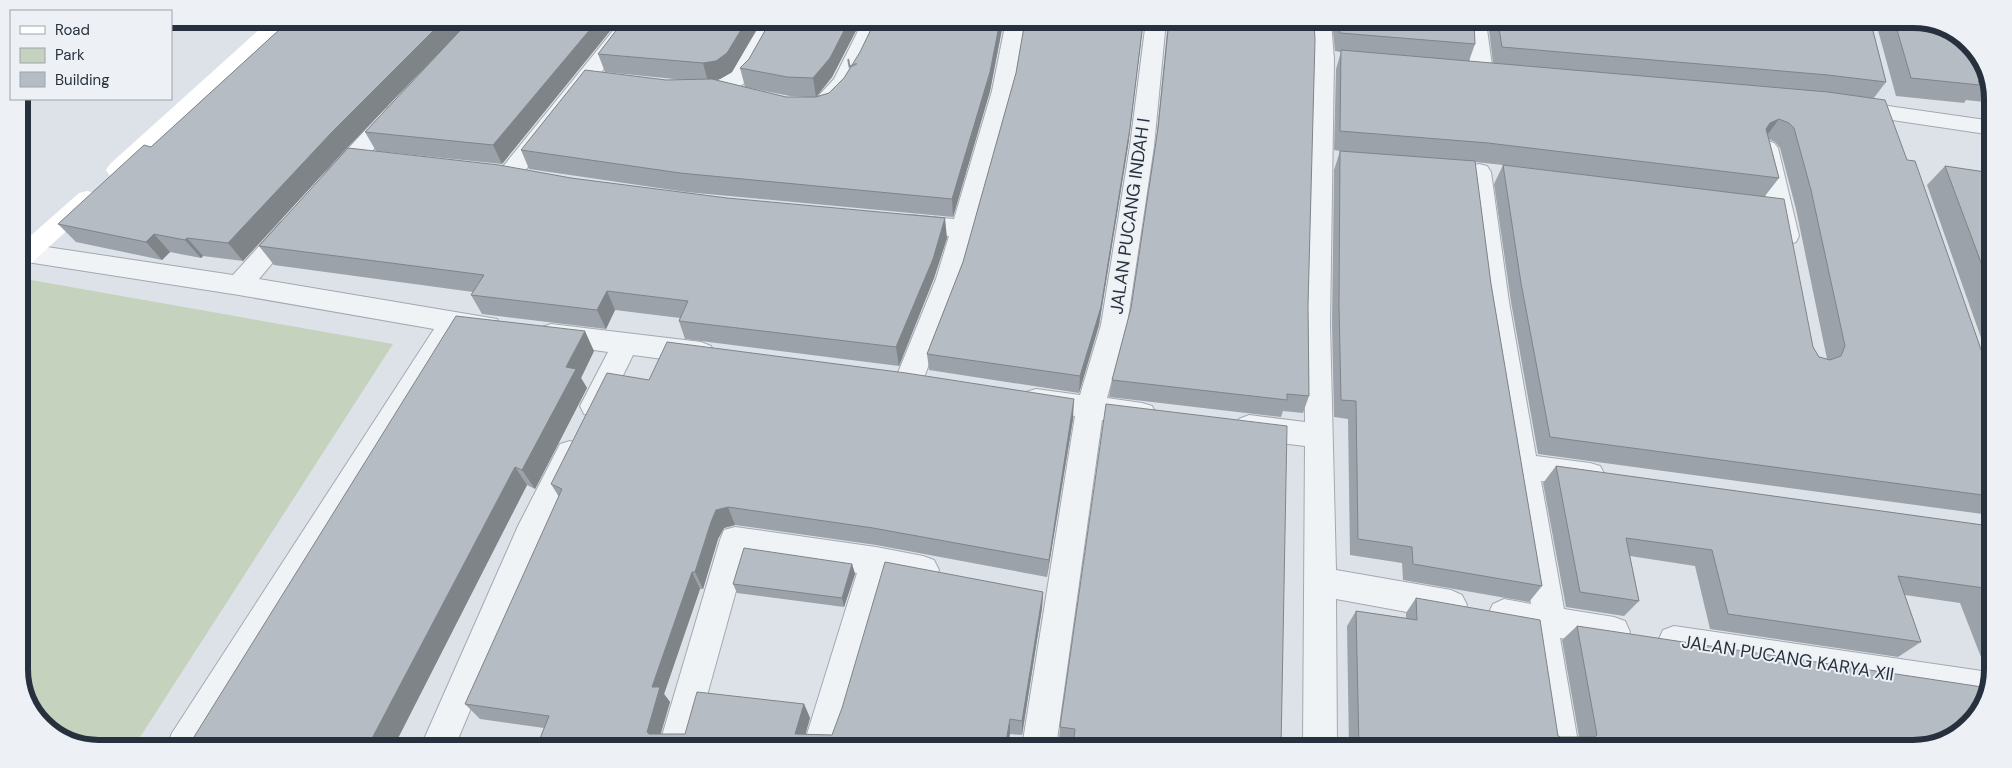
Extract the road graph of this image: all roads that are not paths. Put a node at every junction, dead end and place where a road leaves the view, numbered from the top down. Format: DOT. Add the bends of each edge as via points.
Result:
graph roads {
  1 [pos="273,28"];
  2 [pos="627,28"];
  3 [pos="769,28"];
  4 [pos="869,28"];
  5 [pos="1015,28"];
  6 [pos="1323,28"];
  7 [pos="1477,28"];
  8 [pos="1149,29"];
  9 [pos="1482,73"];
  10 [pos="672,88"];
  11 [pos="720,90"];
  12 [pos="744,96"];
  13 [pos="407,100"];
  14 [pos="1885,104"];
  15 [pos="796,105"];
  16 [pos="1832,105"];
  17 [pos="1984,126"];
  18 [pos="1897,139"];
  19 [pos="1766,148"];
  20 [pos="353,158"];
  21 [pos="380,161"];
  22 [pos="1479,173"];
  23 [pos="536,180"];
  24 [pos="887,222"];
  25 [pos="963,228"];
  26 [pos="27,252"];
  27 [pos="27,257"];
  28 [pos="1791,258"];
  29 [pos="239,285"];
  30 [pos="452,322"];
  31 [pos="626,343"];
  32 [pos="724,356"];
  33 [pos="937,384"];
  34 [pos="1014,396"];
  35 [pos="1090,408"];
  36 [pos="1166,417"];
  37 [pos="1223,424"];
  38 [pos="1320,436"];
  39 [pos="1523,466"];
  40 [pos="1620,479"];
  41 [pos="876,561"];
  42 [pos="954,576"];
  43 [pos="1321,582"];
  44 [pos="1550,622"];
  45 [pos="1982,687"];
  46 [pos="194,740"];
  47 [pos="441,740"];
  48 [pos="678,740"];
  49 [pos="822,740"];
  50 [pos="1039,740"];
  51 [pos="1320,740"];
  52 [pos="1561,740"];
  1 -- 26 [label="main road"];
  2 -- 23 [label="street" via="594,80 500,174"];
  3 -- 11 [label="street" via="741,77"];
  4 -- 15 [label="street, one-way" via="831,98 820,106"];
  5 -- 25 [label="street" via="1003,91"];
  6 -- 38 [label="street" via="1332,60 1331,160 1317,324"];
  7 -- 9 [label="street"];
  8 -- 35 [label="street, JALAN PUCANG INDAH I" via="1142,146 1114,325"];
  10 -- 11 [label="street"];
  11 -- 12 [label="street"];
  13 -- 20 [label="street"];
  14 -- 16 [label="street"];
  14 -- 17 [label="street"];
  14 -- 18 [label="street"];
  19 -- 28 [label="street" via="1772,208"];
  20 -- 21 [label="street"];
  20 -- 29 [label="street"];
  22 -- 39 [label="street"];
  24 -- 25 [label="street"];
  25 -- 33 [label="street" via="949,279 899,379"];
  27 -- 29 [label="street"];
  29 -- 30 [label="street"];
  30 -- 31 [label="street"];
  30 -- 46 [label="street"];
  31 -- 32 [label="street"];
  31 -- 47 [label="street" via="533,526"];
  34 -- 35 [label="street"];
  35 -- 36 [label="street"];
  35 -- 50 [label="street, JALAN PUCANG INDAH I" via="1047,593"];
  37 -- 38 [label="street"];
  38 -- 43 [label="street"];
  39 -- 40 [label="street"];
  39 -- 44 [label="street"];
  41 -- 42 [label="street"];
  41 -- 48 [label="street" via="735,540"];
  41 -- 49 [label="street"];
  43 -- 44 [label="street, JALAN PUCANG KARYA XII"];
  43 -- 51 [label="street"];
  44 -- 45 [label="street, JALAN PUCANG KARYA XII"];
  44 -- 52 [label="street" via="1543,635"];
}
